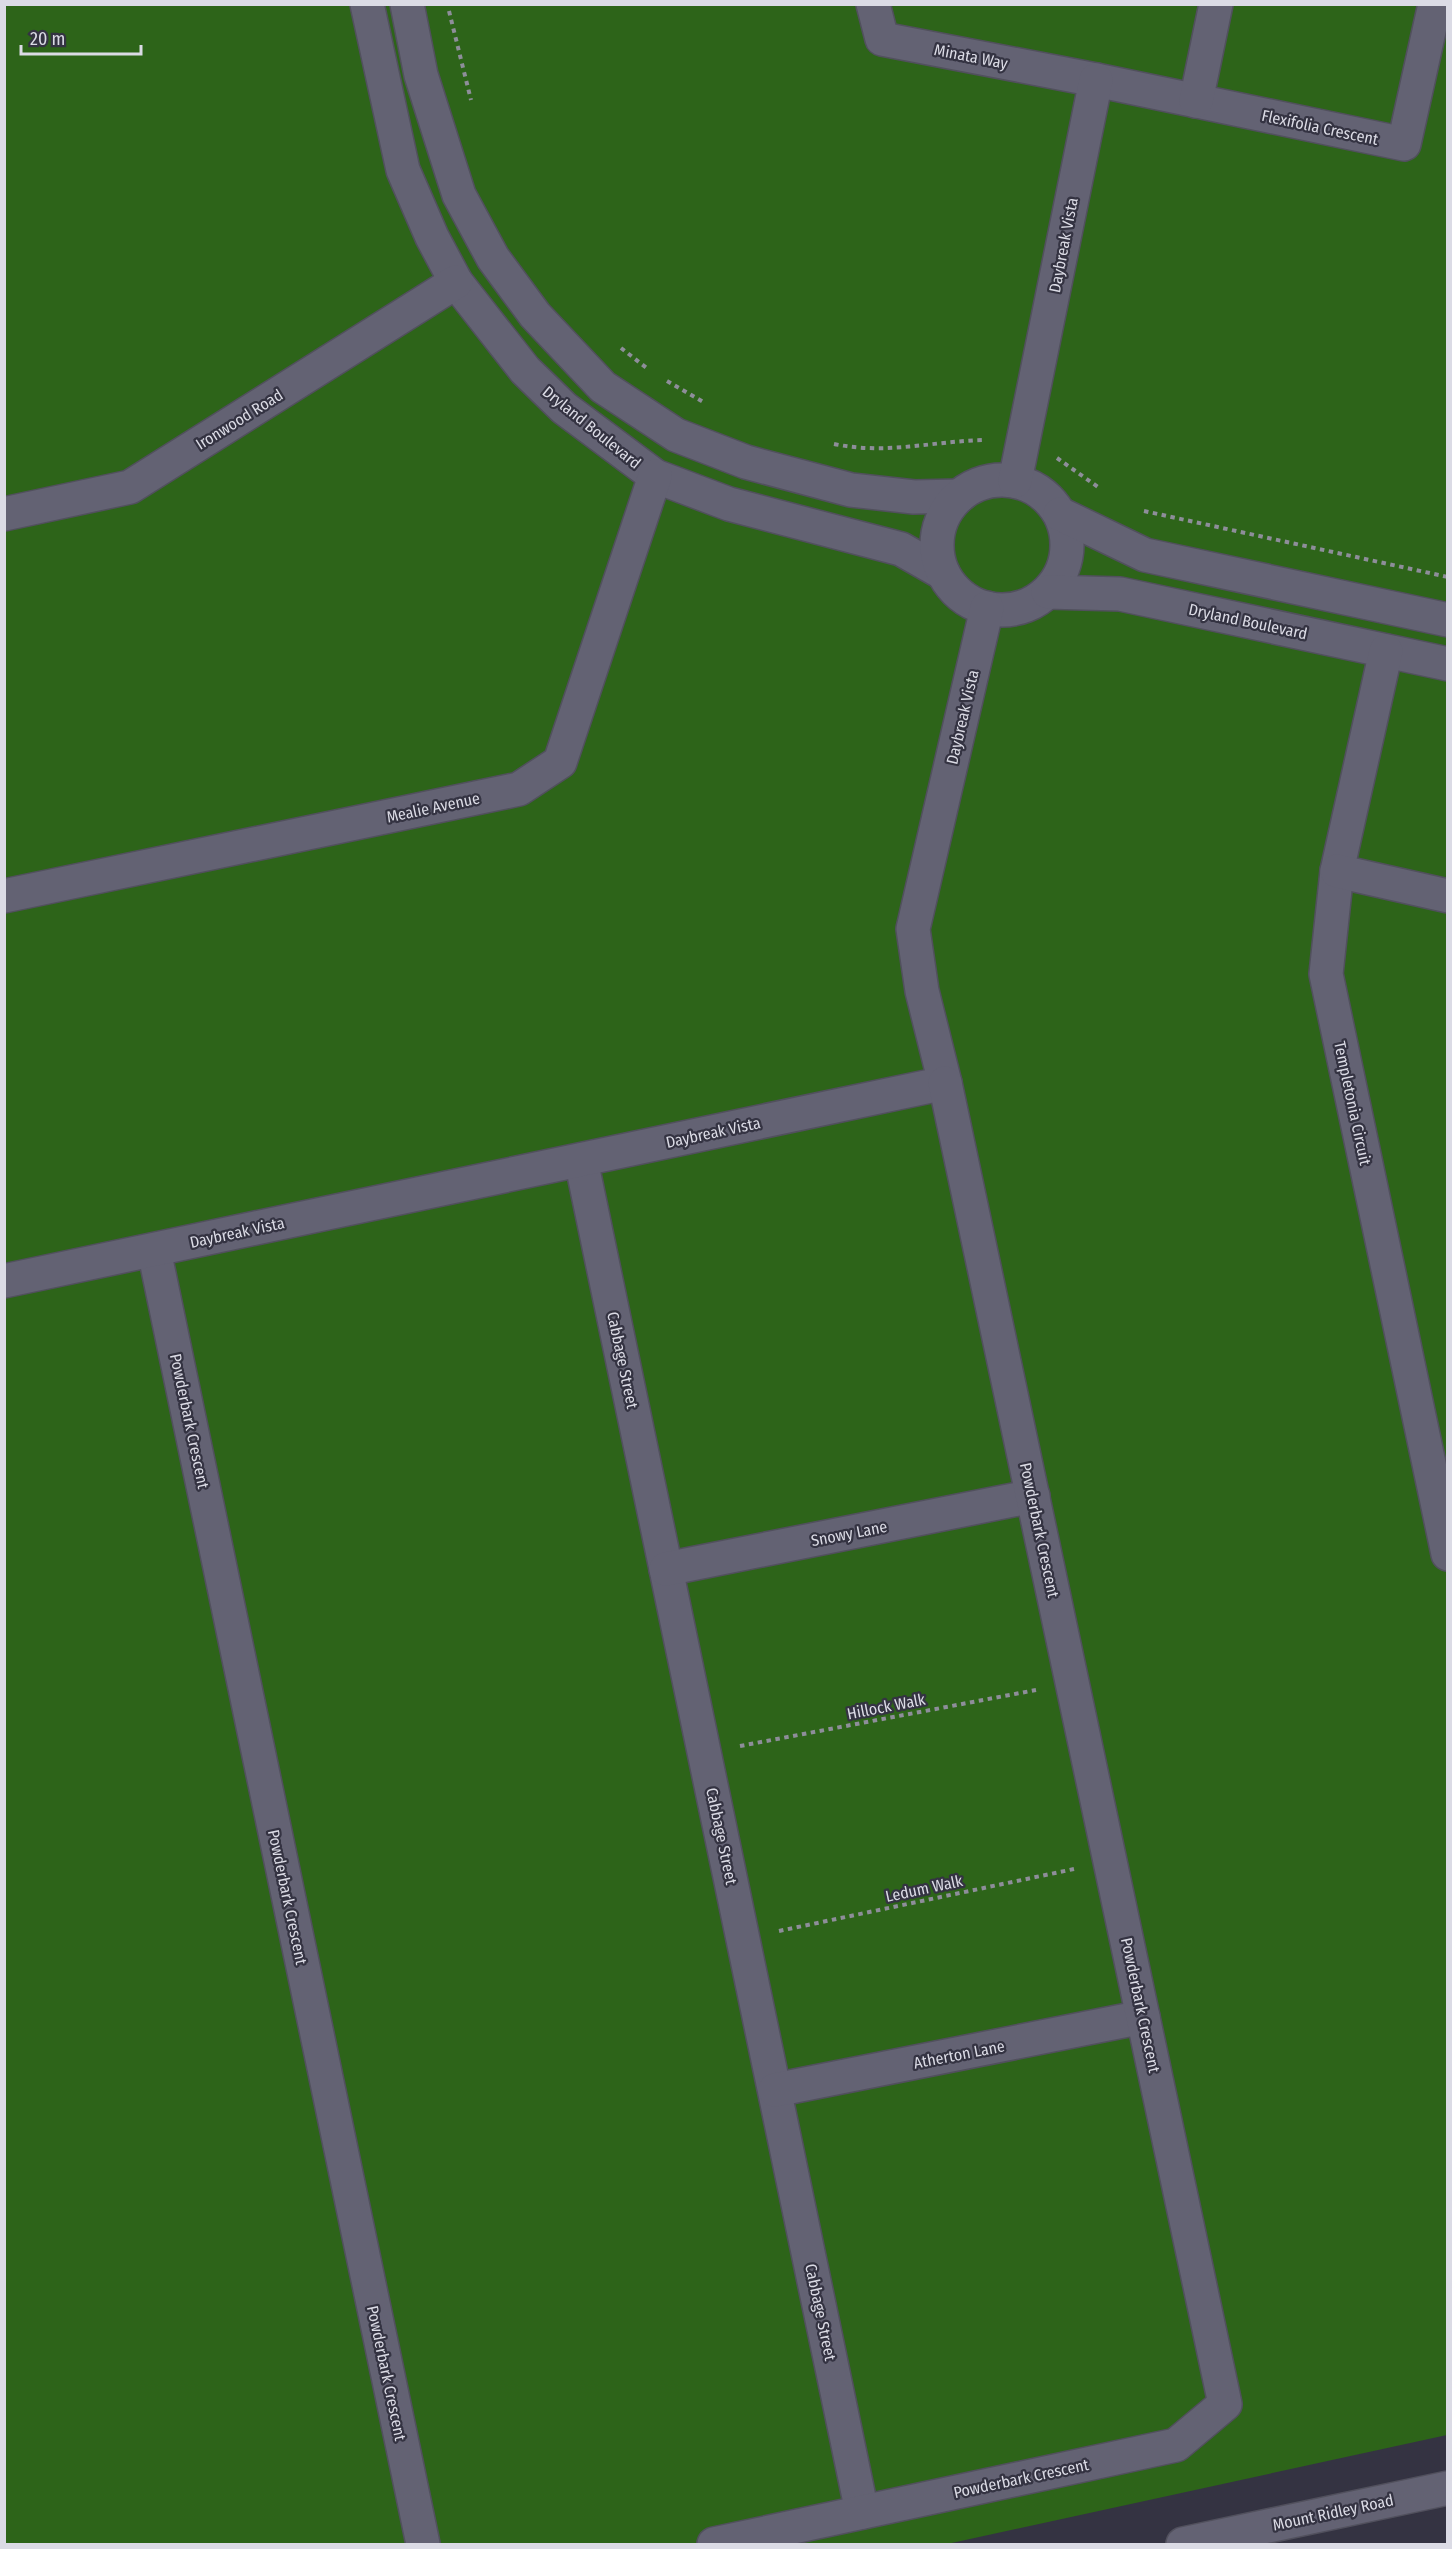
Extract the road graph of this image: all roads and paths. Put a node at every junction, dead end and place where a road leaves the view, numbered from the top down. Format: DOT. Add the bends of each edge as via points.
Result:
graph roads {
  1 [pos="367,4"];
  2 [pos="407,4"];
  3 [pos="448,4"];
  4 [pos="873,4"];
  5 [pos="1216,4"];
  6 [pos="1436,4"];
  7 [pos="1096,80"];
  8 [pos="1196,101"];
  9 [pos="472,105"];
  10 [pos="456,282"];
  11 [pos="618,345"];
  12 [pos="655,374"];
  13 [pos="664,379"];
  14 [pos="709,406"];
  15 [pos="827,442"];
  16 [pos="1023,445"];
  17 [pos="655,476"];
  18 [pos="1015,481"];
  19 [pos="1101,489"];
  20 [pos="959,496"];
  21 [pos="1135,509"];
  22 [pos="4,514"];
  23 [pos="1060,514"];
  24 [pos="943,573"];
  25 [pos="1448,577"];
  26 [pos="1048,592"];
  27 [pos="987,608"];
  28 [pos="1448,620"];
  29 [pos="1386,651"];
  30 [pos="1448,664"];
  31 [pos="1337,871"];
  32 [pos="4,896"];
  33 [pos="1448,896"];
  34 [pos="945,1083"];
  35 [pos="581,1160"];
  36 [pos="154,1250"];
  37 [pos="4,1281"];
  38 [pos="1033,1496"];
  39 [pos="1448,1554"];
  40 [pos="666,1569"];
  41 [pos="1072,1684"];
  42 [pos="704,1752"];
  43 [pos="1110,1861"];
  44 [pos="743,1938"];
  45 [pos="1143,2017"];
  46 [pos="775,2090"];
  47 [pos="1448,2488"];
  48 [pos="862,2512"];
  49 [pos="423,2544"];
  50 [pos="714,2544"];
  51 [pos="1183,2544"];
  1 -- 10 [label="street, Dryland Boulevard" via="403,170"];
  2 -- 20 [label="street" via="421,75 459,195 493,258 535,315 603,387 676,435 746,462 850,490 914,497"];
  3 -- 9 [label="path"];
  4 -- 7 [label="street, Minata Way" via="882,39"];
  5 -- 8 [label="street"];
  6 -- 8 [label="street, Flexifolia Crescent" via="1404,144"];
  7 -- 8 [label="street, Flexifolia Crescent"];
  7 -- 16 [label="street, Daybreak Vista"];
  10 -- 17 [label="street, Dryland Boulevard" via="525,370 564,408"];
  10 -- 22 [label="street, Ironwood Road" via="130,487"];
  11 -- 12 [label="path"];
  13 -- 14 [label="path"];
  15 -- 16 [label="path" via="861,449 1000,440"];
  16 -- 18 [label="street, Daybreak Vista"];
  16 -- 19 [label="path" via="1044,449"];
  17 -- 24 [label="street, Dryland Boulevard" via="729,504 901,549"];
  17 -- 32 [label="street, Mealie Avenue" via="560,762 519,789"];
  18 -- 20 [label="street" via="975,485"];
  18 -- 23 [label="street" via="1041,493"];
  20 -- 24 [label="street" via="940,524 937,541"];
  21 -- 25 [label="path"];
  23 -- 26 [label="street" via="1068,547 1058,579"];
  23 -- 28 [label="street" via="1145,555"];
  24 -- 27 [label="street" via="954,590 969,602"];
  26 -- 27 [label="street" via="1013,609"];
  26 -- 29 [label="street, Dryland Boulevard" via="1120,594"];
  27 -- 34 [label="street, Daybreak Vista" via="913,929 922,991"];
  29 -- 30 [label="street, Dryland Boulevard"];
  29 -- 31 [label="street, Templetonia Circuit"];
  31 -- 33 [label="street"];
  31 -- 39 [label="street, Templetonia Circuit" via="1326,974"];
  34 -- 35 [label="street, Daybreak Vista"];
  34 -- 38 [label="street, Powderbark Crescent"];
  35 -- 36 [label="street, Daybreak Vista"];
  35 -- 40 [label="street, Cabbage Street"];
  36 -- 37 [label="street, Daybreak Vista"];
  36 -- 49 [label="street, Powderbark Crescent"];
  38 -- 40 [label="street, Snowy Lane"];
  38 -- 41 [label="street, Powderbark Crescent"];
  40 -- 42 [label="street, Cabbage Street"];
  41 -- 42 [label="path, Hillock Walk"];
  41 -- 43 [label="street, Powderbark Crescent"];
  42 -- 44 [label="street, Cabbage Street"];
  43 -- 44 [label="path, Ledum Walk"];
  43 -- 45 [label="street, Powderbark Crescent"];
  44 -- 46 [label="street, Cabbage Street"];
  45 -- 46 [label="street, Atherton Lane"];
  45 -- 48 [label="street, Powderbark Crescent" via="1225,2404 1176,2445"];
  46 -- 48 [label="street, Cabbage Street"];
  47 -- 51 [label="street, Mount Ridley Road"];
  48 -- 50 [label="street, Powderbark Crescent"];
}
